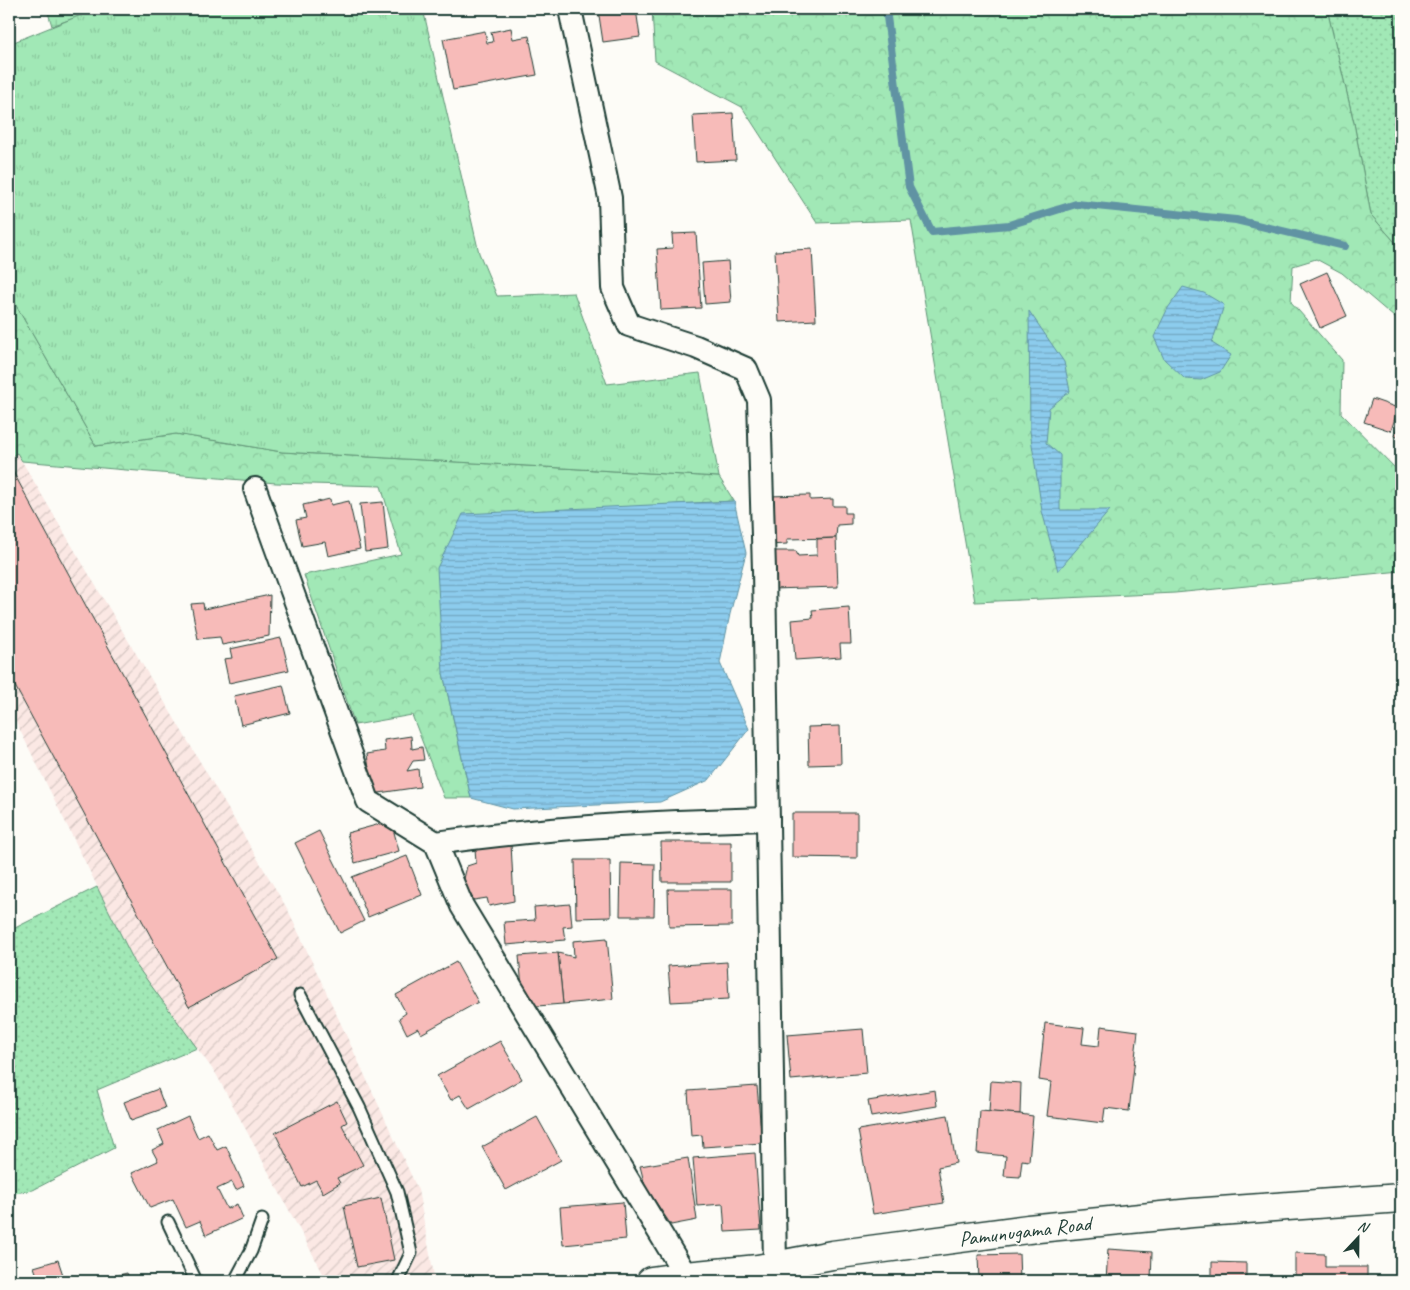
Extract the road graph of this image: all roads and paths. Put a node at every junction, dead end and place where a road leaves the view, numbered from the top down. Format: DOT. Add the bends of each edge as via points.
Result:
graph roads {
  1 [pos="570,9"];
  2 [pos="255,489"];
  3 [pos="768,819"];
  4 [pos="436,843"];
  5 [pos="300,995"];
  6 [pos="1401,1198"];
  7 [pos="262,1220"];
  8 [pos="168,1222"];
  9 [pos="764,1272"];
  10 [pos="686,1276"];
  11 [pos="196,1281"];
  12 [pos="235,1281"];
  13 [pos="398,1281"];
  14 [pos="651,1281"];
  1 -- 3 [label="street" via="610,198 613,288 629,325 696,347 746,369 759,400"];
  2 -- 4 [label="street" via="368,801"];
  3 -- 4 [label="street" via="662,822"];
  3 -- 9 [label="street"];
  4 -- 10 [label="street" via="462,906"];
  5 -- 13 [label="lane" via="359,1107 398,1192 411,1253"];
  6 -- 9 [label="main road, Pamunugama Road" via="1028,1229 832,1255"];
  7 -- 12 [label="lane" via="251,1252"];
  8 -- 11 [label="lane"];
  9 -- 10 [label="main road, Pamunugama Road"];
  10 -- 14 [label="main road, Pamunugama Road"];
}
